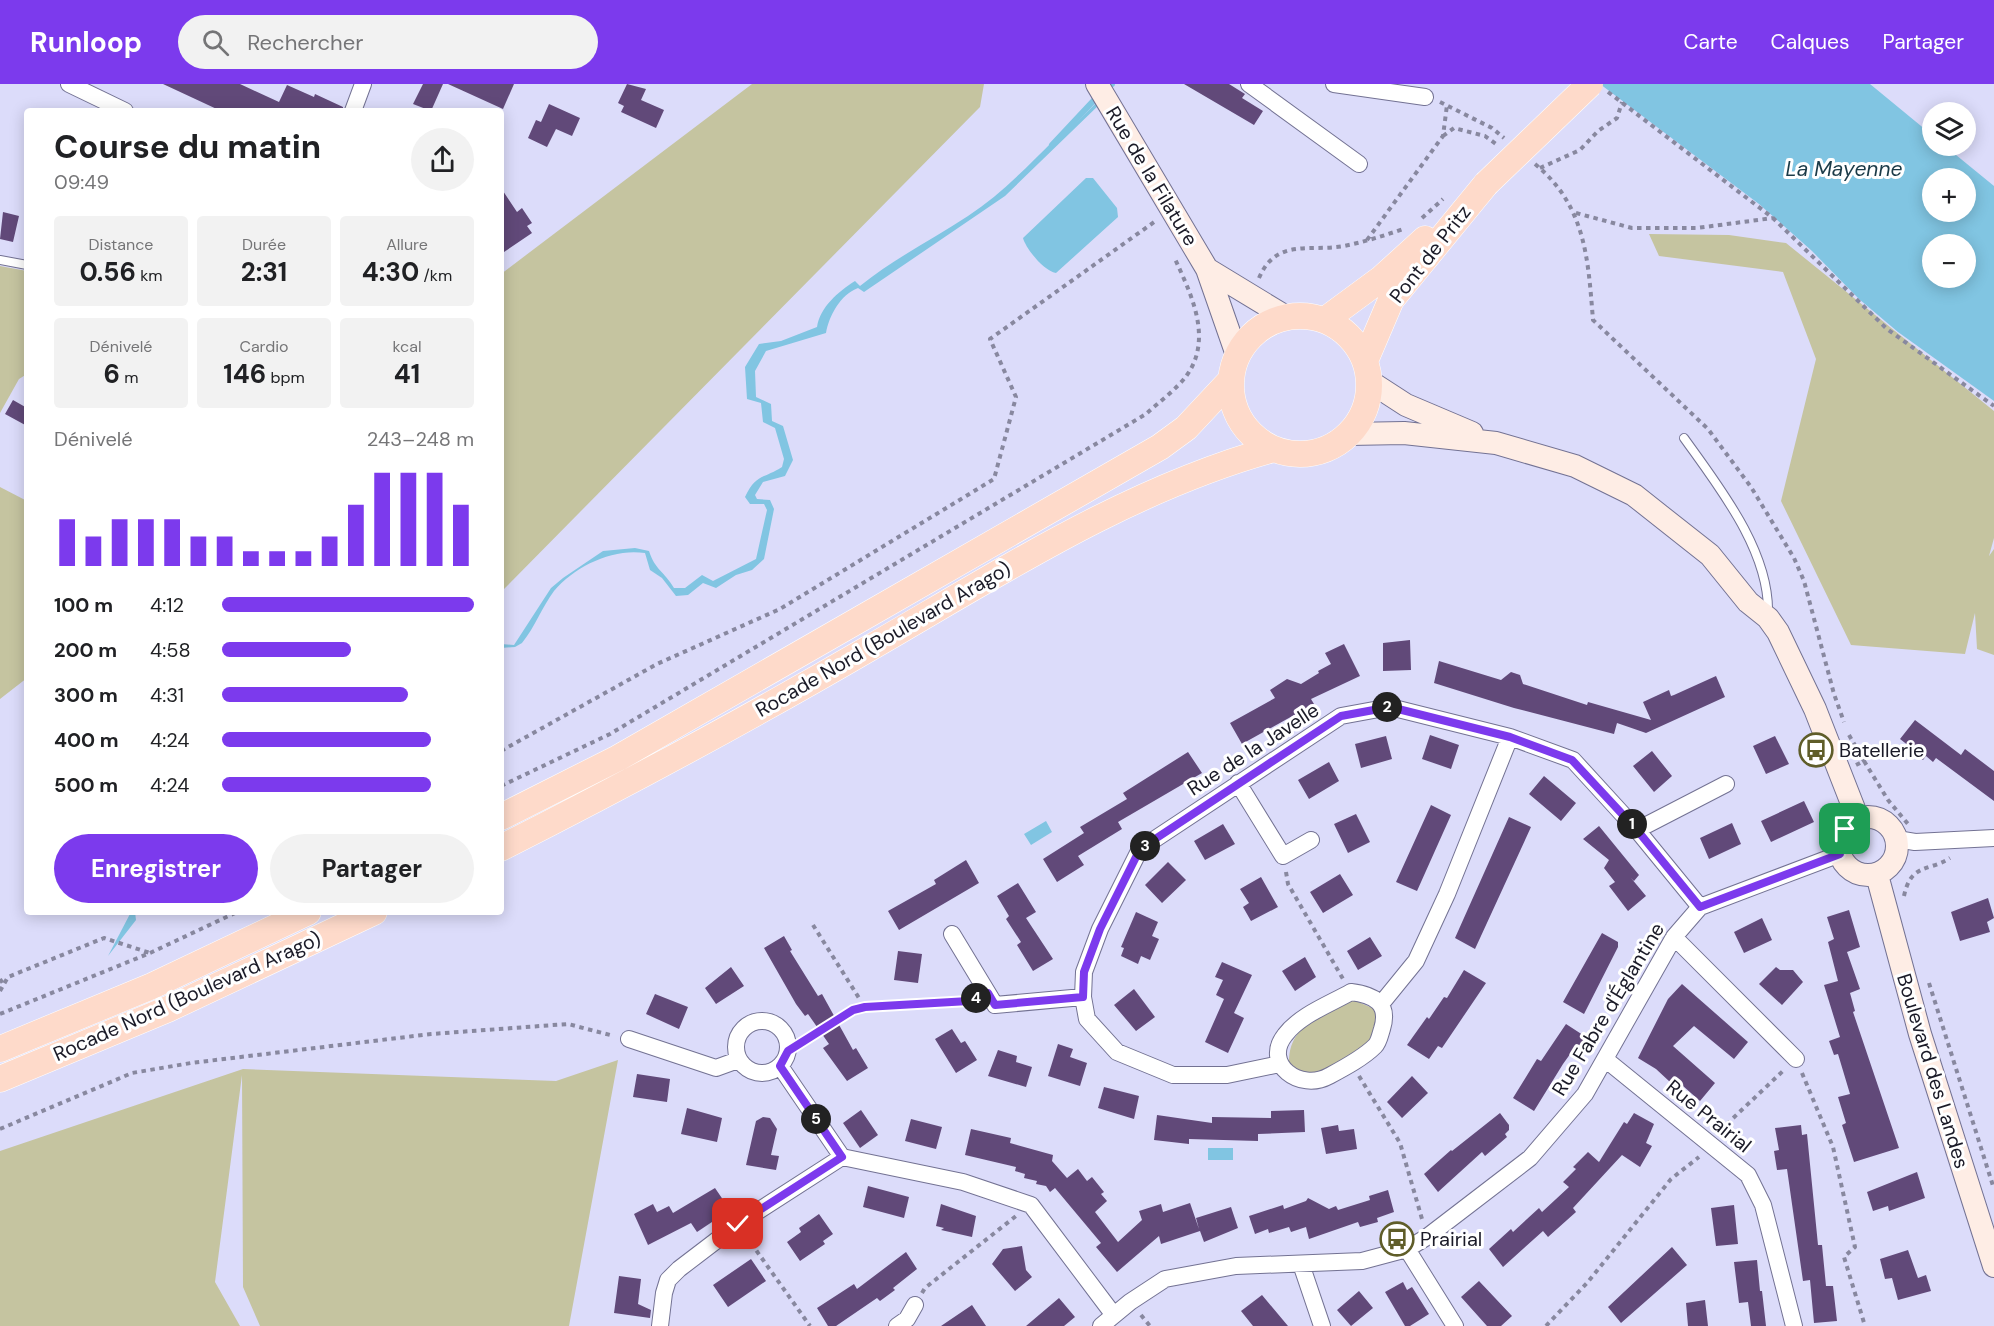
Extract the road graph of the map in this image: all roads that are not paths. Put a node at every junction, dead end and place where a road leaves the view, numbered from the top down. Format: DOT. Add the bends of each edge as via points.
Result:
graph roads {
  1 [pos="69,84"];
  2 [pos="363,84"];
  3 [pos="1097,84"];
  4 [pos="1249,84"];
  5 [pos="1334,84"];
  6 [pos="1598,87"];
  7 [pos="1425,97"];
  8 [pos="119,108"];
  9 [pos="354,108"];
  10 [pos="1359,164"];
  11 [pos="1486,184"];
  12 [pos="0,260"];
  13 [pos="24,265"];
  14 [pos="1207,269"];
  15 [pos="1286,317"];
  16 [pos="1325,320"];
  17 [pos="1237,355"];
  18 [pos="1367,371"];
  19 [pos="1230,381"];
  20 [pos="1349,434"];
  21 [pos="1684,438"];
  22 [pos="1496,443"];
  23 [pos="1274,449"];
  24 [pos="1768,618"];
  25 [pos="1510,737"];
  26 [pos="1238,783"];
  27 [pos="1726,784"];
  28 [pos="504,815"];
  29 [pos="1858,819"];
  30 [pos="1637,830"];
  31 [pos="1994,838"];
  32 [pos="1897,839"];
  33 [pos="1311,840"];
  34 [pos="504,846"];
  35 [pos="1840,854"];
  36 [pos="1877,874"];
  37 [pos="1700,907"];
  38 [pos="302,915"];
  39 [pos="368,915"];
  40 [pos="952,934"];
  41 [pos="1674,937"];
  42 [pos="988,993"];
  43 [pos="1083,997"];
  44 [pos="1381,1004"];
  45 [pos="865,1007"];
  46 [pos="629,1039"];
  47 [pos="0,1049"];
  48 [pos="784,1059"];
  49 [pos="1605,1059"];
  50 [pos="1796,1059"];
  51 [pos="738,1060"];
  52 [pos="1280,1064"];
  53 [pos="0,1079"];
  54 [pos="842,1157"];
  55 [pos="1407,1248"];
  56 [pos="1301,1264"];
  57 [pos="1994,1266"];
  58 [pos="915,1305"];
  59 [pos="1107,1320"];
  60 [pos="660,1326"];
  61 [pos="897,1326"];
  62 [pos="1322,1326"];
  63 [pos="1455,1326"];
  64 [pos="1794,1326"];
  1 -- 8 [label="street"];
  2 -- 9 [label="street"];
  3 -- 14 [label="street, Rue de la Filature"];
  4 -- 10 [label="street"];
  5 -- 7 [label="street"];
  6 -- 11 [label="main road, Pont de Pritz, bridge"];
  11 -- 16 [label="main road, Pont de Pritz" via="1382,278"];
  11 -- 18 [label="main road, Pont de Pritz" via="1392,300"];
  12 -- 13 [label="lane"];
  14 -- 15 [label="street, Rue de la Filature"];
  14 -- 17 [label="street, Rue de la Filature"];
  15 -- 16 [label="main road"];
  15 -- 17 [label="main road" via="1266,324"];
  16 -- 18 [label="main road" via="1356,344"];
  17 -- 19 [label="main road"];
  18 -- 20 [label="main road" via="1368,401"];
  18 -- 22 [label="street" via="1406,405"];
  19 -- 23 [label="main road" via="1232,402 1241,422 1255,438"];
  19 -- 28 [label="main road, Rocade Nord (Boulevard Arago)" via="1186,428 1160,447 648,741"];
  20 -- 22 [label="street" via="1404,433"];
  20 -- 23 [label="main road" via="1313,453 1293,454"];
  21 -- 24 [label="lane" via="1728,500 1759,561"];
  22 -- 24 [label="street" via="1575,466 1634,495 1710,555 1748,602"];
  23 -- 34 [label="main road, Rocade Nord (Boulevard Arago)" via="1144,495 1016,563 815,680"];
  24 -- 29 [label="street" via="1815,709"];
  25 -- 26 [label="street, Rue de la Javelle" via="1390,707 1341,716"];
  25 -- 30 [label="street, Rue de la Javelle" via="1572,760"];
  25 -- 44 [label="street" via="1416,961"];
  26 -- 33 [label="street" via="1283,856"];
  26 -- 43 [label="street, Rue de la Javelle" via="1140,849 1100,929 1084,972"];
  27 -- 30 [label="street"];
  29 -- 32 [label="street" via="1878,818 1893,830"];
  29 -- 35 [label="street" via="1840,837"];
  30 -- 37 [label="street, Rue de la Javelle"];
  31 -- 32 [label="street" via="1915,842"];
  32 -- 36 [label="street" via="1896,857 1885,871"];
  35 -- 36 [label="street" via="1858,874"];
  35 -- 37 [label="street, Rue Fabre d'Églantine"];
  36 -- 57 [label="street, Boulevard des Landes" via="1920,1034"];
  37 -- 41 [label="street, Rue Fabre d'Églantine"];
  38 -- 47 [label="main road, Rocade Nord (Boulevard Arago)" via="152,986"];
  39 -- 53 [label="main road, Rocade Nord (Boulevard Arago)" via="168,1009"];
  40 -- 42 [label="street"];
  41 -- 49 [label="street, Rue Fabre d'Églantine"];
  41 -- 50 [label="street"];
  42 -- 43 [label="street" via="995,1005"];
  42 -- 45 [label="lane" via="969,1001"];
  43 -- 52 [label="street, Rue de la Javelle" via="1087,1019 1117,1052 1173,1075 1227,1075"];
  44 -- 52 [label="street" via="1366,994 1351,992 1296,1023 1284,1036"];
  44 -- 52 [label="street" via="1385,1017 1377,1045 1326,1078 1307,1083 1290,1075"];
  46 -- 51 [label="street" via="716,1068"];
  48 -- 51 [label="street" via="774,1071 758,1074"];
  48 -- 51 [label="street" via="788,1042 779,1027 762,1021 745,1027 739,1034 735,1051"];
  48 -- 54 [label="street"];
  49 -- 55 [label="street, Rue Fabre d'Églantine" via="1585,1094 1530,1158"];
  49 -- 64 [label="street, Rue Prairial" via="1748,1175 1763,1205"];
  54 -- 59 [label="street" via="963,1182 1030,1204"];
  54 -- 60 [label="street" via="738,1224 679,1269 668,1280"];
  55 -- 56 [label="street, Rue Fabre d'Églantine" via="1362,1260"];
  55 -- 63 [label="street"];
  56 -- 59 [label="street, Rue Fabre d'Églantine" via="1236,1266 1166,1279"];
  56 -- 62 [label="street"];
  58 -- 61 [label="street" via="907,1319"];
}
